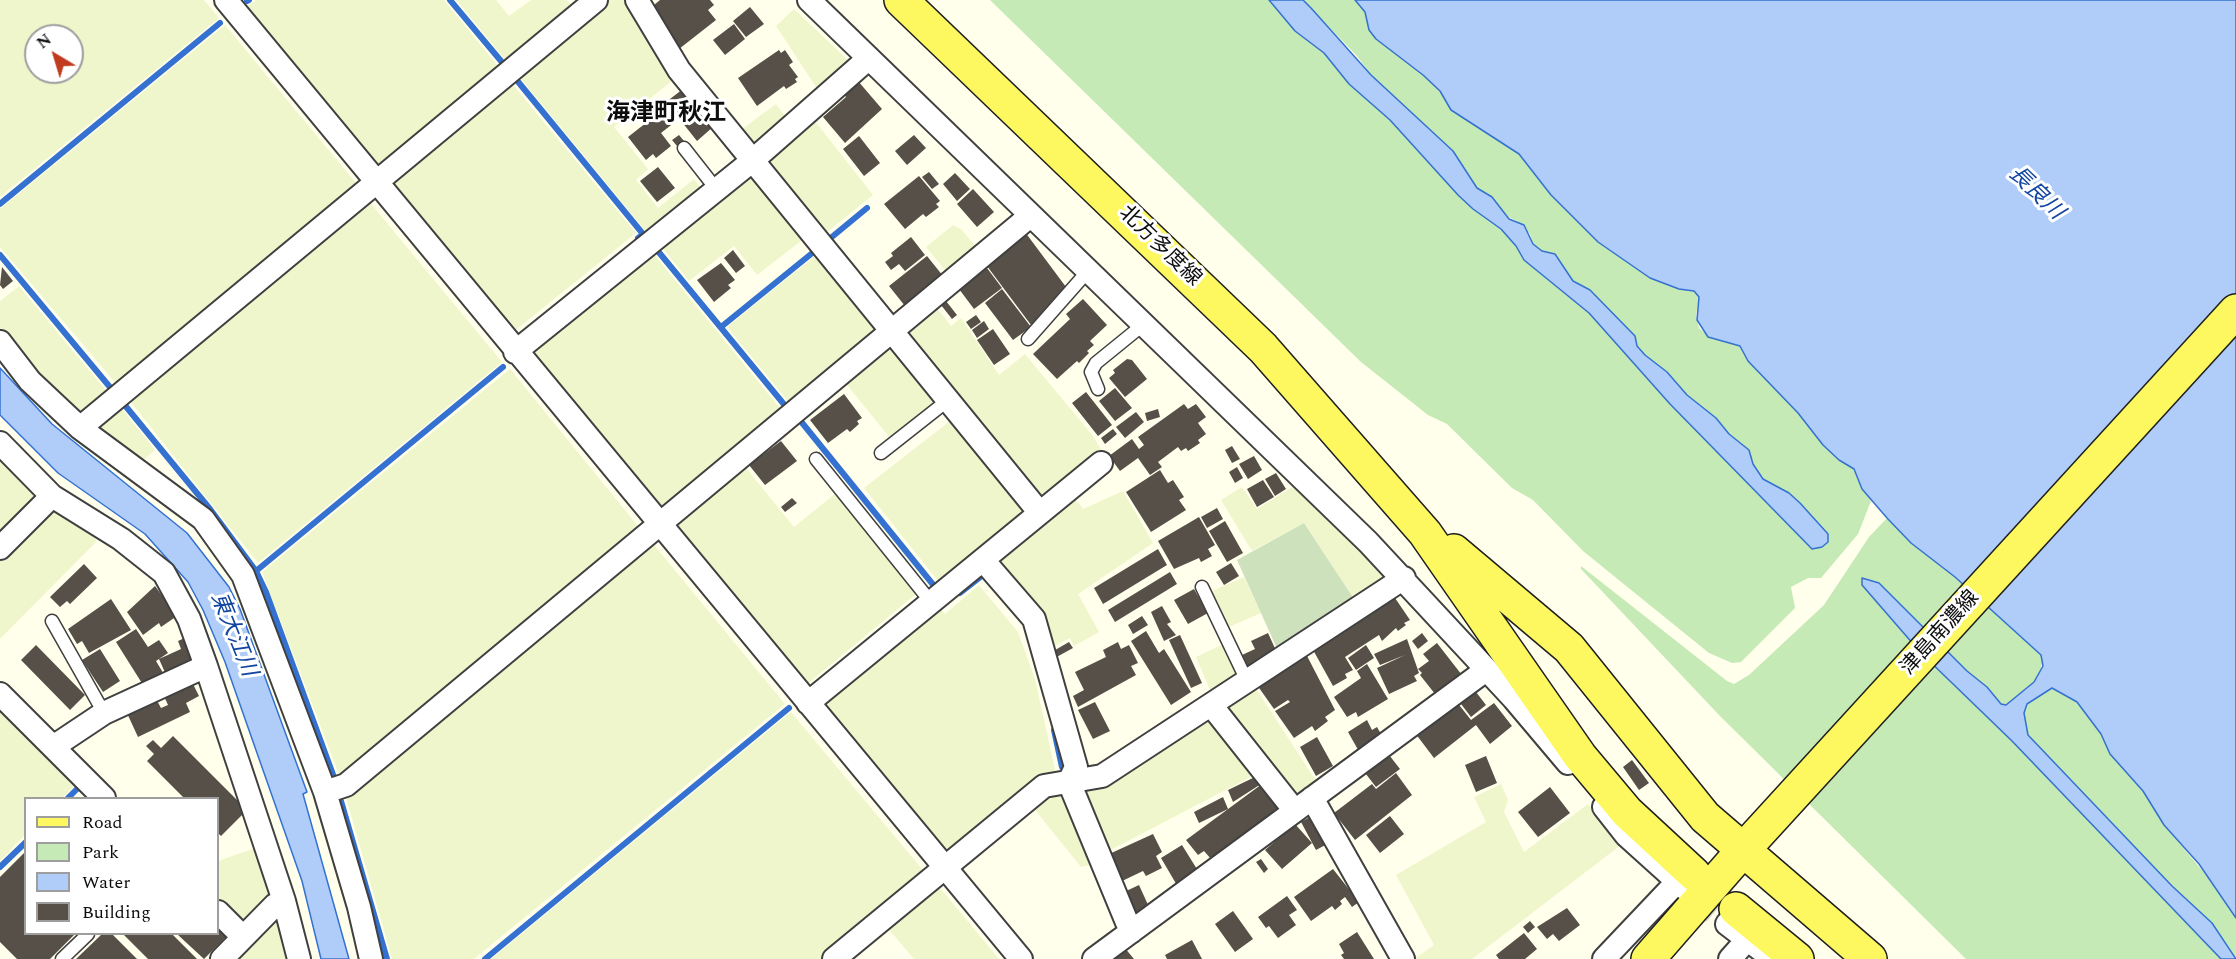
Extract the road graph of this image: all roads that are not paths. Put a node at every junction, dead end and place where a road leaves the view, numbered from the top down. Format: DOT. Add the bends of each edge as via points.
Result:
graph roads {
  1 [pos="226,0"];
  2 [pos="596,0"];
  3 [pos="637,0"];
  4 [pos="809,0"];
  5 [pos="901,0"];
  6 [pos="869,58"];
  7 [pos="684,148"];
  8 [pos="752,161"];
  9 [pos="377,183"];
  10 [pos="717,190"];
  11 [pos="1030,216"];
  12 [pos="1088,271"];
  13 [pos="2236,311"];
  14 [pos="1144,324"];
  15 [pos="890,332"];
  16 [pos="1028,339"];
  17 [pos="0,342"];
  18 [pos="515,352"];
  19 [pos="1098,389"];
  20 [pos="947,401"];
  21 [pos="80,428"];
  22 [pos="0,443"];
  23 [pos="881,453"];
  24 [pos="816,459"];
  25 [pos="1101,463"];
  26 [pos="52,496"];
  27 [pos="1404,506"];
  28 [pos="1040,513"];
  29 [pos="660,522"];
  30 [pos="0,549"];
  31 [pos="983,560"];
  32 [pos="1404,578"];
  33 [pos="1202,587"];
  34 [pos="931,603"];
  35 [pos="52,621"];
  36 [pos="206,666"];
  37 [pos="1486,670"];
  38 [pos="1247,681"];
  39 [pos="0,694"];
  40 [pos="808,703"];
  41 [pos="1211,705"];
  42 [pos="104,713"];
  43 [pos="53,747"];
  44 [pos="1069,782"];
  45 [pos="325,792"];
  46 [pos="104,797"];
  47 [pos="1304,805"];
  48 [pos="1744,849"];
  49 [pos="945,868"];
  50 [pos="1689,885"];
  51 [pos="284,902"];
  52 [pos="219,913"];
  53 [pos="1732,917"];
  54 [pos="1131,932"];
  55 [pos="86,935"];
  56 [pos="243,937"];
  57 [pos="1746,941"];
  58 [pos="62,959"];
  59 [pos="222,959"];
  60 [pos="299,959"];
  61 [pos="371,959"];
  62 [pos="834,959"];
  63 [pos="1021,959"];
  64 [pos="1094,959"];
  65 [pos="1403,959"];
  66 [pos="1604,959"];
  67 [pos="1648,959"];
  68 [pos="1730,959"];
  69 [pos="1773,959"];
  70 [pos="1797,959"];
  71 [pos="1870,959"];
  1 -- 9 [label="street"];
  2 -- 9 [label="street"];
  3 -- 8 [label="street" via="679,70"];
  4 -- 6 [label="street"];
  5 -- 27 [label="main road, 北方多度線" via="1263,348"];
  6 -- 8 [label="street"];
  6 -- 11 [label="street"];
  7 -- 10 [label="lane"];
  8 -- 10 [label="street"];
  8 -- 15 [label="street"];
  9 -- 18 [label="street"];
  9 -- 21 [label="street"];
  10 -- 18 [label="street"];
  11 -- 12 [label="street"];
  11 -- 15 [label="street"];
  12 -- 14 [label="street"];
  12 -- 16 [label="lane"];
  13 -- 48 [label="main road, 津島南濃線"];
  14 -- 19 [label="lane" via="1095,363 1092,372"];
  14 -- 32 [label="street"];
  15 -- 20 [label="street"];
  15 -- 29 [label="street"];
  17 -- 21 [label="street" via="30,381"];
  18 -- 29 [label="street"];
  20 -- 23 [label="lane"];
  20 -- 28 [label="street"];
  21 -- 45 [label="street" via="202,519 243,575"];
  22 -- 26 [label="street"];
  24 -- 34 [label="lane"];
  25 -- 28 [label="street"];
  26 -- 30 [label="street"];
  26 -- 36 [label="street" via="121,539 164,573 189,619"];
  27 -- 48 [label="main road" via="1569,648 1706,817"];
  27 -- 50 [label="main road" via="1580,756"];
  28 -- 31 [label="street"];
  29 -- 40 [label="street"];
  29 -- 45 [label="street" via="346,785"];
  31 -- 34 [label="street"];
  31 -- 44 [label="street" via="1034,619 1076,766"];
  32 -- 37 [label="street"];
  32 -- 38 [label="street"];
  33 -- 38 [label="lane"];
  34 -- 40 [label="street"];
  35 -- 42 [label="lane"];
  36 -- 42 [label="street"];
  36 -- 51 [label="street"];
  37 -- 47 [label="street"];
  37 -- 50 [label="street" via="1626,835"];
  38 -- 41 [label="street"];
  39 -- 43 [label="street"];
  40 -- 49 [label="street"];
  41 -- 44 [label="street" via="1102,776"];
  41 -- 47 [label="street"];
  42 -- 43 [label="street"];
  43 -- 46 [label="street"];
  44 -- 49 [label="street" via="1044,786"];
  44 -- 54 [label="street"];
  45 -- 61 [label="street"];
  47 -- 54 [label="street"];
  47 -- 65 [label="street"];
  48 -- 67 [label="main road, 津島南濃線"];
  48 -- 71 [label="main road"];
  49 -- 62 [label="street"];
  49 -- 63 [label="street"];
  50 -- 66 [label="street"];
  51 -- 56 [label="street" via="275,905"];
  51 -- 60 [label="street"];
  52 -- 56 [label="street"];
  53 -- 57 [label="street"];
  53 -- 70 [label="main road"];
  54 -- 64 [label="street"];
  55 -- 58 [label="lane"];
  56 -- 59 [label="street"];
  57 -- 68 [label="street"];
  57 -- 69 [label="street"];
}
